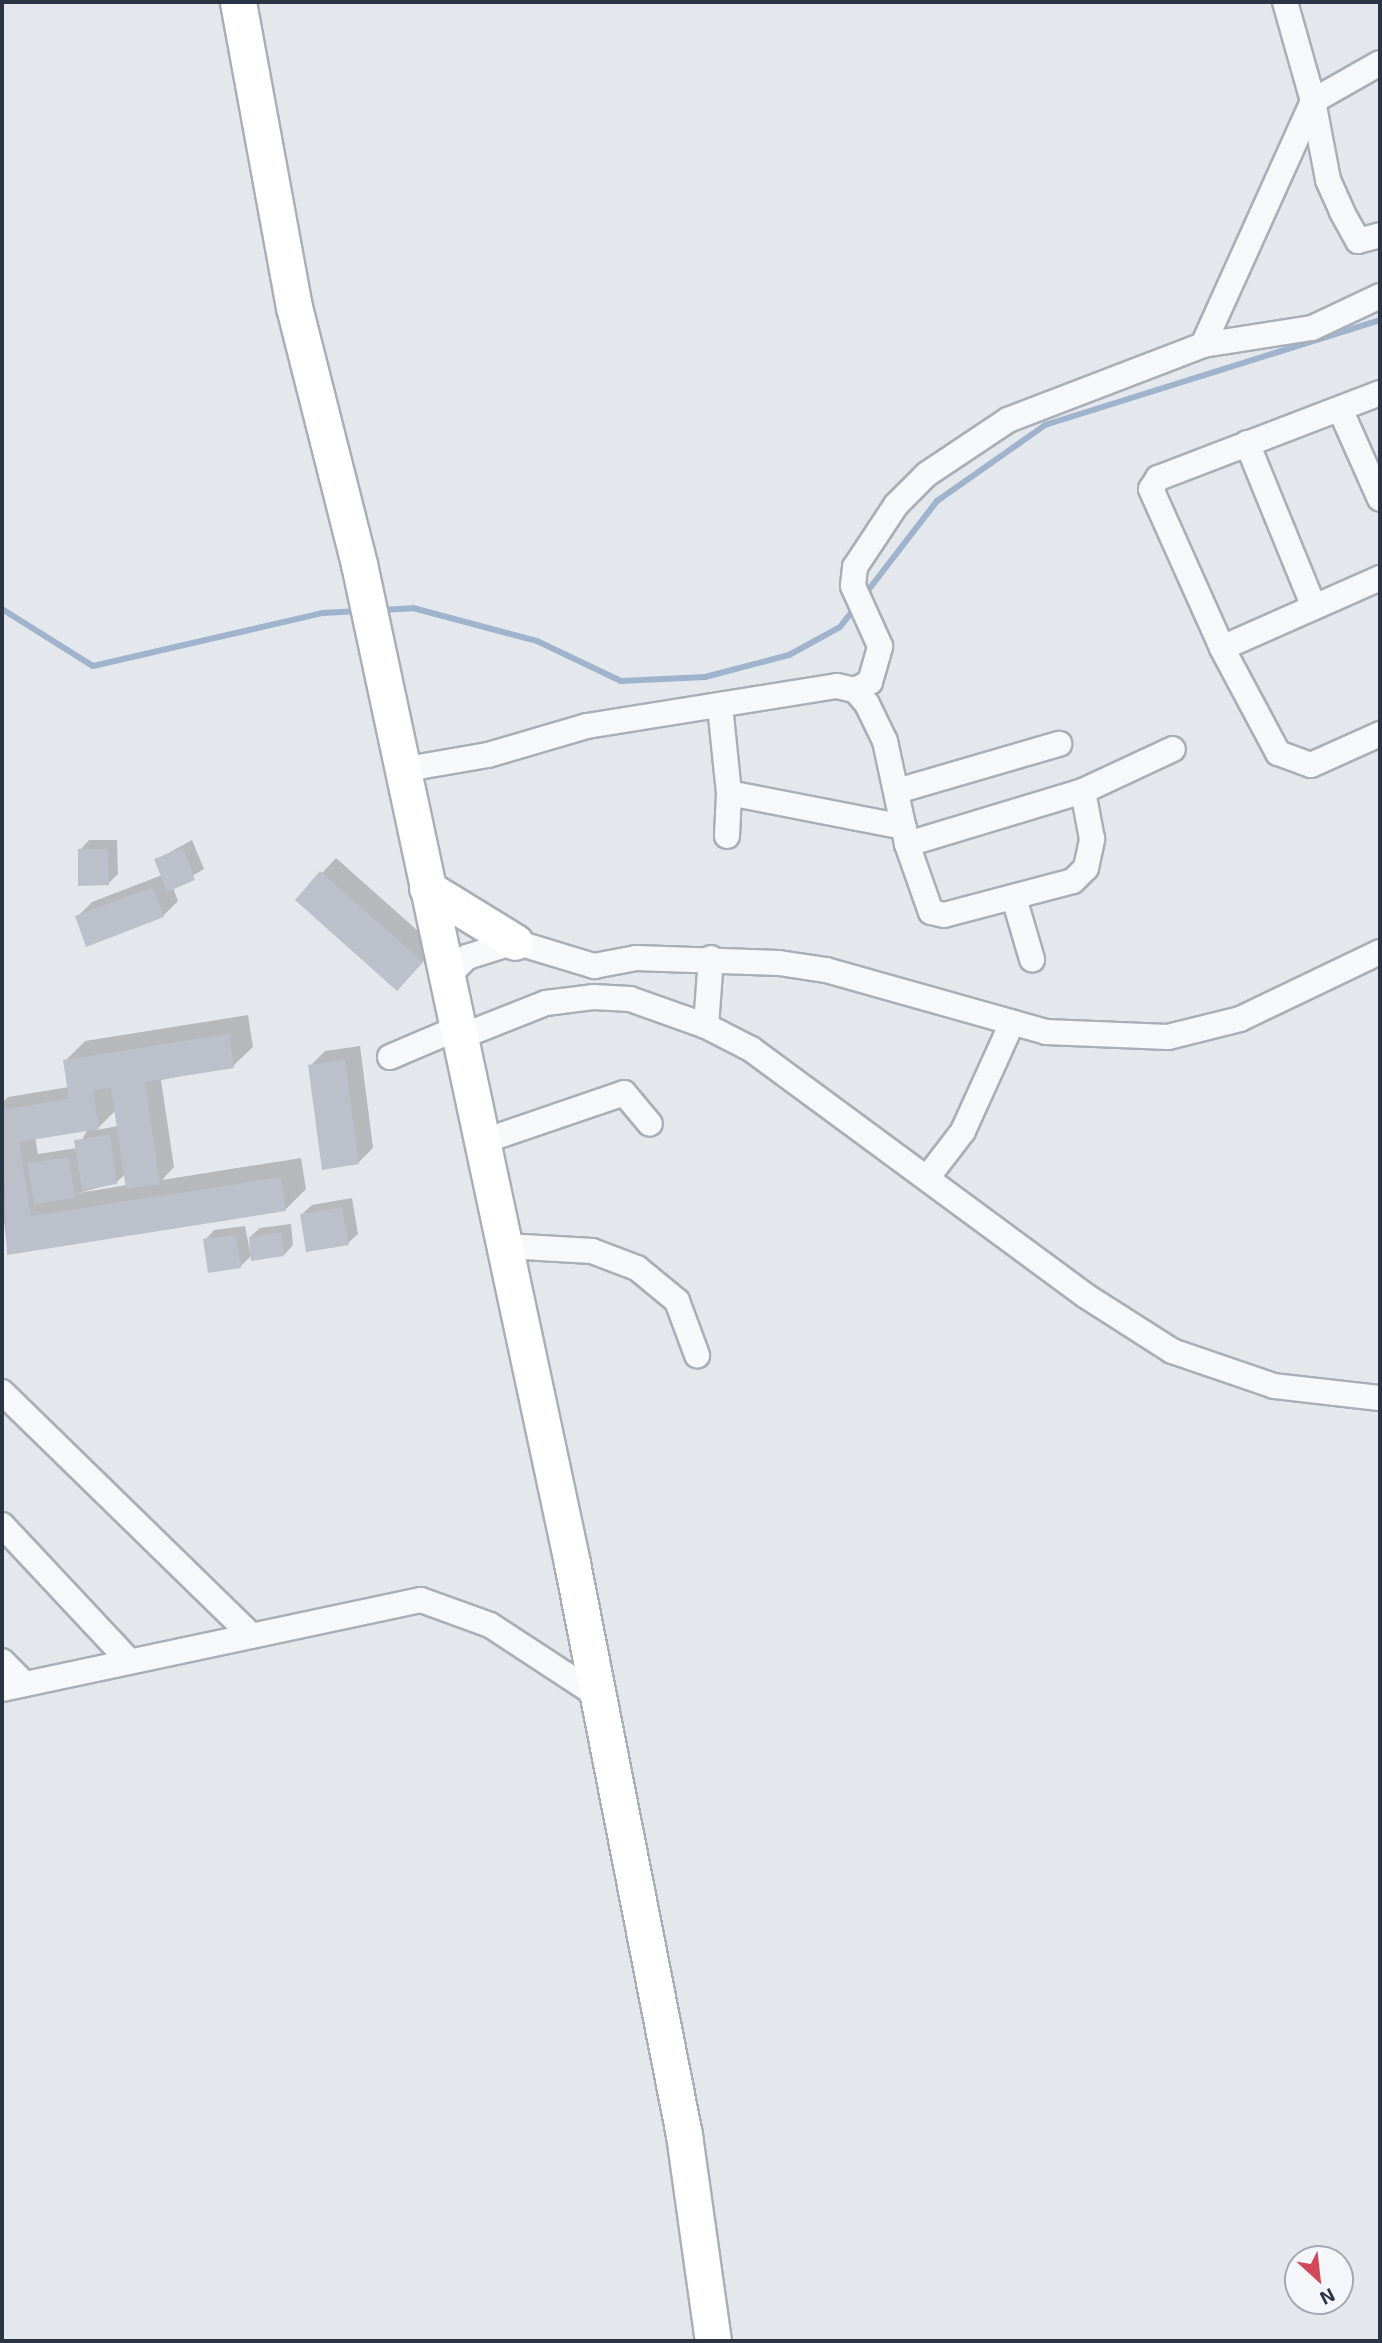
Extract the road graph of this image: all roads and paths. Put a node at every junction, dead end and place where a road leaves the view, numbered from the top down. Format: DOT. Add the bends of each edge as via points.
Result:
graph roads {
  1 [pos="238,2"];
  2 [pos="1285,2"];
  3 [pos="1380,63"];
  4 [pos="1313,101"];
  5 [pos="1380,235"];
  6 [pos="1380,296"];
  7 [pos="1203,345"];
  8 [pos="1380,393"];
  9 [pos="1340,409"];
  10 [pos="1247,443"];
  11 [pos="1380,499"];
  12 [pos="1380,578"];
  13 [pos="1314,607"];
  14 [pos="1222,648"];
  15 [pos="855,690"];
  16 [pos="720,706"];
  17 [pos="1380,734"];
  18 [pos="1059,744"];
  19 [pos="1173,749"];
  20 [pos="401,770"];
  21 [pos="897,791"];
  22 [pos="1083,791"];
  23 [pos="729,793"];
  24 [pos="727,836"];
  25 [pos="906,836"];
  26 [pos="426,888"];
  27 [pos="1014,898"];
  28 [pos="515,942"];
  29 [pos="1380,952"];
  30 [pos="711,958"];
  31 [pos="1032,959"];
  32 [pos="594,966"];
  33 [pos="446,978"];
  34 [pos="593,997"];
  35 [pos="1012,1023"];
  36 [pos="706,1026"];
  37 [pos="459,1032"];
  38 [pos="390,1057"];
  39 [pos="650,1124"];
  40 [pos="484,1142"];
  41 [pos="927,1178"];
  42 [pos="506,1246"];
  43 [pos="697,1355"];
  44 [pos="2,1392"];
  45 [pos="1380,1398"];
  46 [pos="2,1525"];
  47 [pos="252,1636"];
  48 [pos="2,1661"];
  49 [pos="130,1662"];
  50 [pos="13,1686"];
  51 [pos="597,1695"];
  52 [pos="713,2341"];
  1 -- 20 [label="street" via="297,320 359,564"];
  2 -- 4 [label="street"];
  3 -- 4 [label="street"];
  4 -- 5 [label="street" via="1328,180 1342,212 1358,241"];
  4 -- 7 [label="street"];
  6 -- 7 [label="street" via="1312,328"];
  7 -- 15 [label="street" via="1007,420 927,474 876,530 855,567 853,586 875,632 877,667 870,682"];
  8 -- 9 [label="street"];
  9 -- 10 [label="street"];
  9 -- 11 [label="street"];
  10 -- 13 [label="street"];
  10 -- 14 [label="street" via="1152,485"];
  12 -- 13 [label="street"];
  13 -- 14 [label="street"];
  14 -- 17 [label="street" via="1279,753 1290,762 1311,765"];
  15 -- 16 [label="street" via="837,686"];
  15 -- 21 [label="street" via="885,741"];
  16 -- 20 [label="street" via="587,726 488,755"];
  16 -- 23 [label="street"];
  18 -- 21 [label="street"];
  19 -- 22 [label="street"];
  20 -- 26 [label="street"];
  21 -- 25 [label="street"];
  22 -- 25 [label="street"];
  22 -- 27 [label="street" via="1092,839 1083,874"];
  23 -- 24 [label="street"];
  23 -- 25 [label="street"];
  25 -- 27 [label="street" via="931,912 944,915"];
  26 -- 28 [label="street"];
  26 -- 33 [label="street"];
  27 -- 31 [label="street"];
  28 -- 32 [label="street"];
  28 -- 33 [label="street" via="467,957"];
  29 -- 35 [label="street" via="1240,1019 1168,1037 1105,1037"];
  30 -- 32 [label="street"];
  30 -- 35 [label="street" via="825,970"];
  30 -- 36 [label="street"];
  32 -- 34 [label="street"];
  33 -- 37 [label="street"];
  34 -- 36 [label="street" via="630,999"];
  34 -- 37 [label="street" via="546,1003"];
  35 -- 41 [label="street" via="963,1131"];
  36 -- 41 [label="street" via="751,1049"];
  37 -- 38 [label="street"];
  37 -- 40 [label="street"];
  39 -- 40 [label="street" via="624,1093"];
  40 -- 42 [label="street"];
  41 -- 45 [label="street" via="1172,1351 1274,1386"];
  42 -- 43 [label="street" via="592,1251 637,1268 677,1301"];
  42 -- 51 [label="street"];
  44 -- 47 [label="street"];
  46 -- 49 [label="street"];
  47 -- 49 [label="street"];
  47 -- 51 [label="street" via="404,1602 438,1602 490,1625"];
  48 -- 50 [label="street"];
  49 -- 50 [label="street"];
  51 -- 52 [label="street" via="684,2135"];
}
